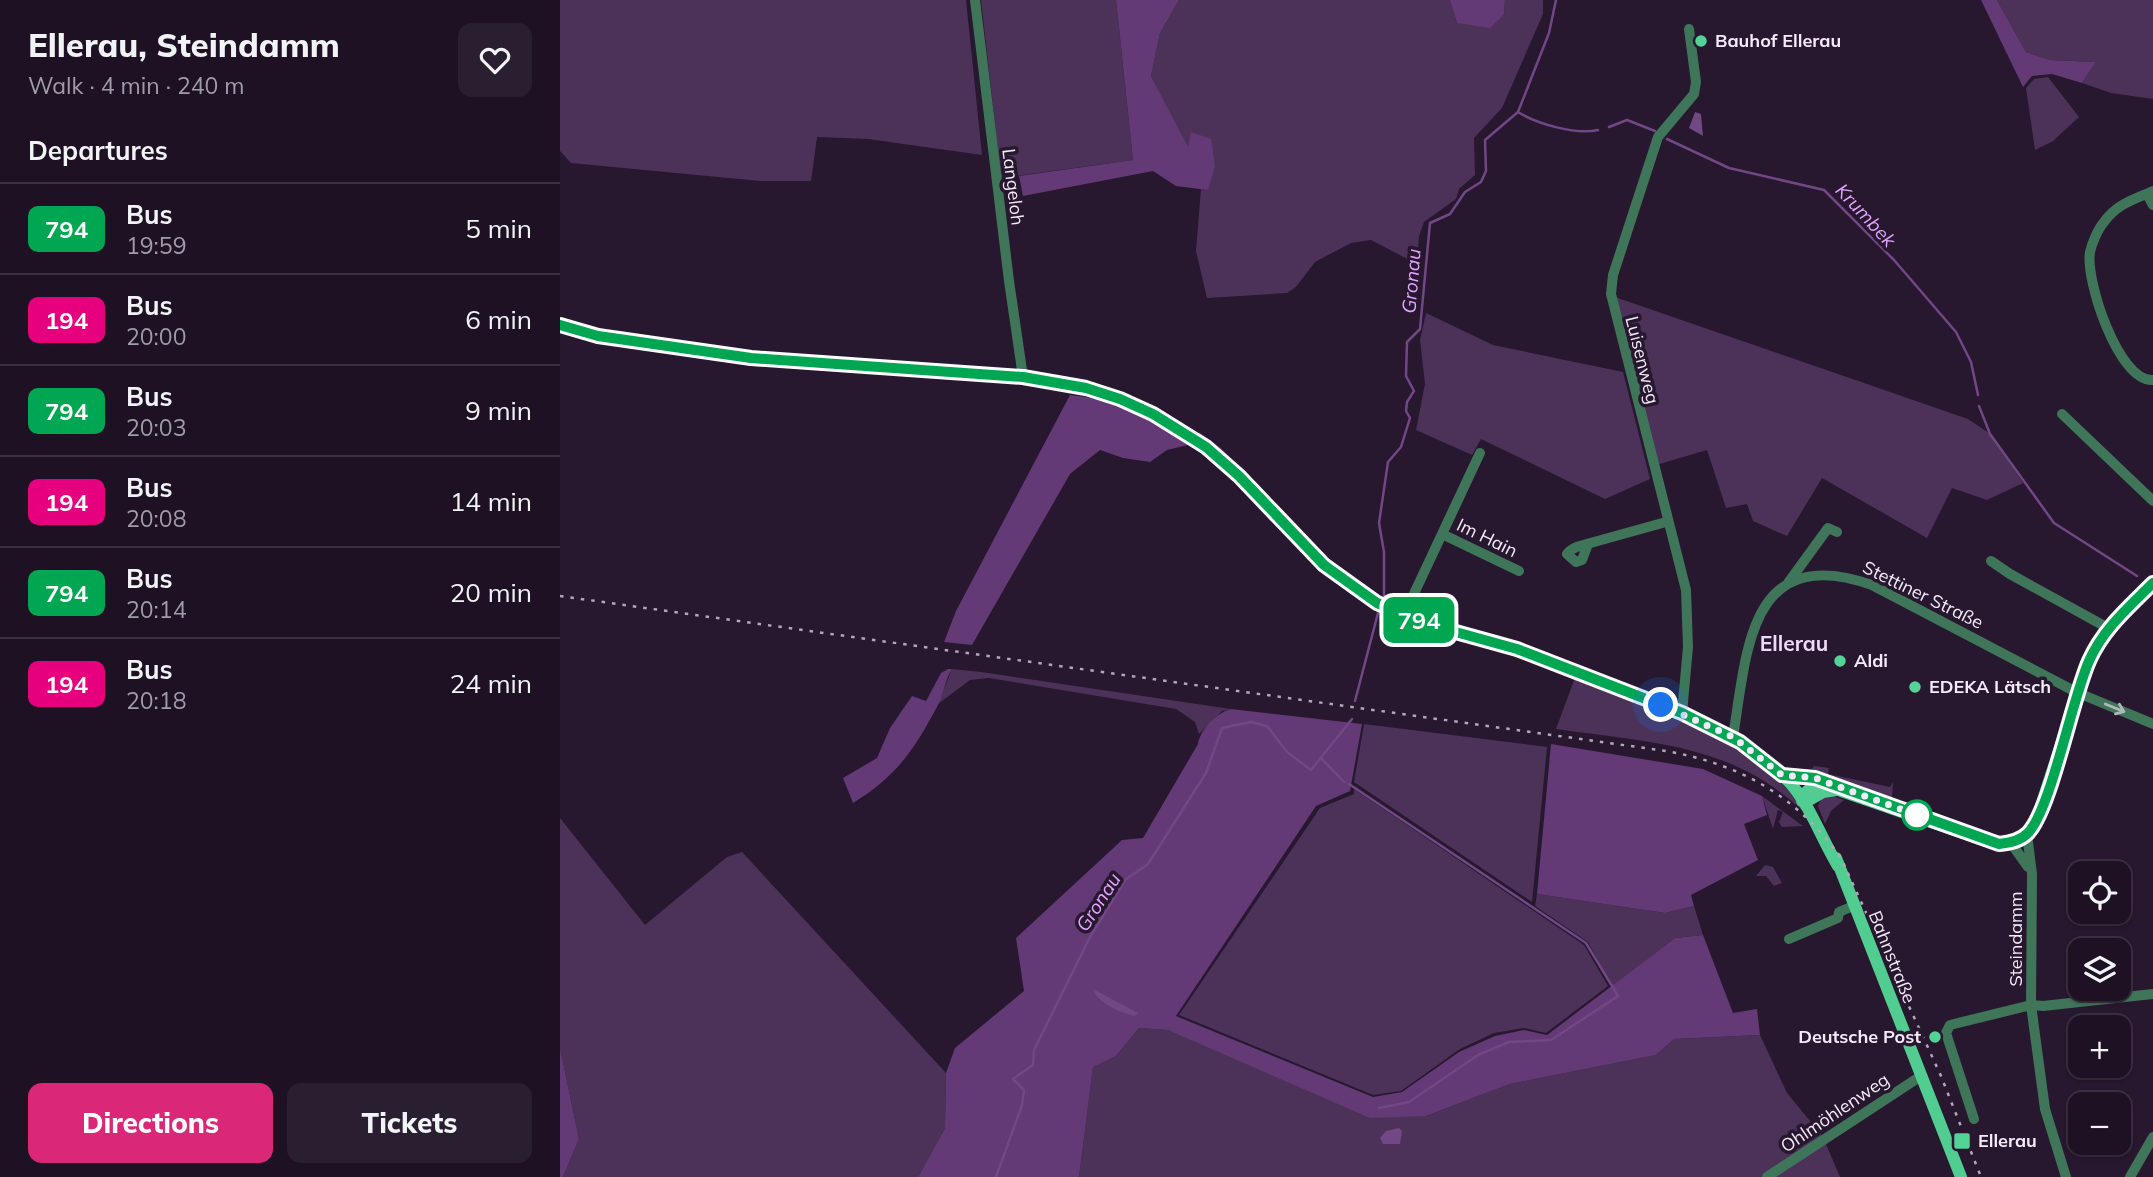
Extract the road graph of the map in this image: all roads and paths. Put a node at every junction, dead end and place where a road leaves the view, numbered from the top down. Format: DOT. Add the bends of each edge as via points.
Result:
graph roads {
  1 [pos="975,0"];
  2 [pos="1689,29"];
  3 [pos="2150,192"];
  4 [pos="2153,205"];
  5 [pos="560,325"];
  6 [pos="1023,377"];
  7 [pos="2153,380"];
  8 [pos="2062,414"];
  9 [pos="1480,453"];
  10 [pos="2153,501"];
  11 [pos="1666,522"];
  12 [pos="1837,532"];
  13 [pos="1442,534"];
  14 [pos="1588,544"];
  15 [pos="1991,561"];
  16 [pos="1519,571"];
  17 [pos="1788,583"];
  18 [pos="2153,583"];
  19 [pos="1404,615"];
  20 [pos="2108,628"];
  21 [pos="2077,692"];
  22 [pos="1682,713"];
  23 [pos="2153,724"];
  24 [pos="1733,737"];
  25 [pos="1782,775"];
  26 [pos="1840,789"];
  27 [pos="1803,798"];
  28 [pos="2027,834"];
  29 [pos="2011,843"];
  30 [pos="2032,874"];
  31 [pos="1853,906"];
  32 [pos="1789,939"];
  33 [pos="2153,994"];
  34 [pos="2031,1005"];
  35 [pos="1921,1076"];
  36 [pos="1973,1119"];
  37 [pos="2153,1137"];
  38 [pos="1767,1177"];
  39 [pos="1961,1177"];
  40 [pos="2066,1177"];
  41 [pos="2130,1177"];
  1 -- 6 [label="street, Langeloh"];
  2 -- 11 [label="street, Luisenweg" via="1694,93 1658,137 1613,275 1611,294"];
  3 -- 4 [label="street"];
  3 -- 7 [label="street" via="2120,204 2102,224 2090,253 2093,287 2108,329 2128,368"];
  5 -- 6 [label="main road, Bahnstraße" via="598,336 751,358"];
  6 -- 19 [label="main road, Bahnstraße" via="1120,399 1188,433 1239,476 1324,565 1357,591"];
  8 -- 10 [label="street"];
  9 -- 13 [label="street"];
  11 -- 14 [label="street"];
  11 -- 22 [label="street, Luisenweg" via="1680,564 1688,615"];
  12 -- 17 [label="street" via="1828,528"];
  13 -- 16 [label="street, Im Hain"];
  13 -- 19 [label="street"];
  15 -- 20 [label="street"];
  17 -- 21 [label="street, Stettiner Straße" via="1824,573 1872,585"];
  17 -- 24 [label="street, Stettiner Straße" via="1761,609 1754,624"];
  18 -- 20 [label="main road"];
  19 -- 22 [label="main road, Bahnstraße" via="1517,649"];
  20 -- 21 [label="main road" via="2089,659"];
  21 -- 23 [label="street, Stettiner Straße, one-way"];
  21 -- 28 [label="main road" via="2049,786"];
  22 -- 24 [label="main road, Bahnstraße"];
  24 -- 25 [label="main road, Bahnstraße"];
  25 -- 26 [label="main road" via="1815,778"];
  25 -- 27 [label="main road, Bahnstraße"];
  26 -- 27 [label="main road" via="1818,785 1809,788"];
  26 -- 29 [label="main road" via="1989,842"];
  27 -- 31 [label="main road, Bahnstraße"];
  28 -- 29 [label="main road"];
  28 -- 30 [label="street, Steindamm"];
  29 -- 30 [label="street, Steindamm"];
  30 -- 34 [label="street, Steindamm"];
  31 -- 32 [label="street" via="1839,912 1838,918"];
  31 -- 35 [label="main road, Bahnstraße"];
  33 -- 34 [label="street"];
  34 -- 36 [label="street" via="1962,1019 1948,1027 1946,1033"];
  34 -- 40 [label="street, Steindamm" via="2045,1109"];
  35 -- 38 [label="street, Ohlmöhlenweg"];
  35 -- 39 [label="main road, Bahnstraße"];
  37 -- 41 [label="street"];
}
